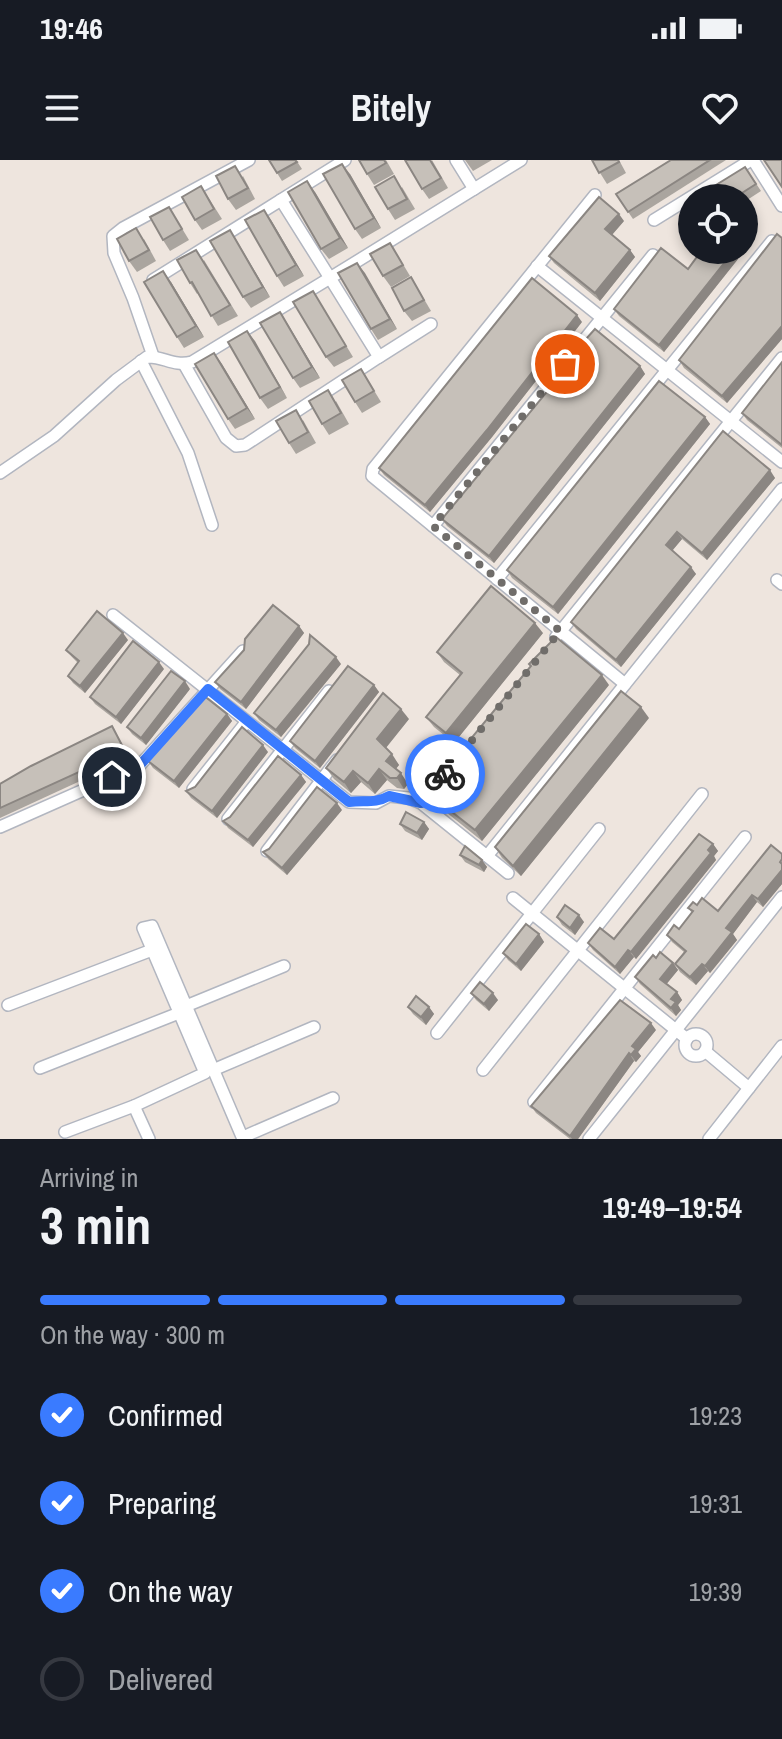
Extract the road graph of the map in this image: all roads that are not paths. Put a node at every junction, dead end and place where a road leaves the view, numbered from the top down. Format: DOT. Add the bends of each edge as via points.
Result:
graph roads {
  1 [pos="249,160"];
  2 [pos="345,160"];
  3 [pos="456,160"];
  4 [pos="521,160"];
  5 [pos="752,160"];
  6 [pos="474,189"];
  7 [pos="595,195"];
  8 [pos="281,200"];
  9 [pos="782,206"];
  10 [pos="654,220"];
  11 [pos="772,241"];
  12 [pos="653,255"];
  13 [pos="537,266"];
  14 [pos="330,278"];
  15 [pos="152,280"];
  16 [pos="602,318"];
  17 [pos="431,324"];
  18 [pos="379,357"];
  19 [pos="147,358"];
  20 [pos="782,358"];
  21 [pos="184,364"];
  22 [pos="667,370"];
  23 [pos="731,421"];
  24 [pos="782,462"];
  25 [pos="0,473"];
  26 [pos="782,489"];
  27 [pos="212,525"];
  28 [pos="433,526"];
  29 [pos="497,579"];
  30 [pos="113,615"];
  31 [pos="560,631"];
  32 [pos="550,644"];
  33 [pos="243,651"];
  34 [pos="335,683"];
  35 [pos="625,684"];
  36 [pos="208,689"];
  37 [pos="258,708"];
  38 [pos="248,721"];
  39 [pos="347,747"];
  40 [pos="282,749"];
  41 [pos="451,766"];
  42 [pos="321,780"];
  43 [pos="193,789"];
  44 [pos="702,794"];
  45 [pos="421,803"];
  46 [pos="228,819"];
  47 [pos="0,827"];
  48 [pos="599,829"];
  49 [pos="745,837"];
  50 [pos="267,851"];
  51 [pos="487,856"];
  52 [pos="508,873"];
  53 [pos="782,897"];
  54 [pos="513,898"];
  55 [pos="531,913"];
  56 [pos="152,950"];
  57 [pos="578,951"];
  58 [pos="284,966"];
  59 [pos="625,989"];
  60 [pos="8,1005"];
  61 [pos="183,1010"];
  62 [pos="314,1027"];
  63 [pos="676,1030"];
  64 [pos="437,1033"];
  65 [pos="782,1046"];
  66 [pos="40,1068"];
  67 [pos="213,1070"];
  68 [pos="483,1070"];
  69 [pos="749,1088"];
  70 [pos="333,1098"];
  71 [pos="534,1102"];
  72 [pos="134,1106"];
  73 [pos="65,1132"];
  74 [pos="243,1138"];
  75 [pos="149,1139"];
  76 [pos="589,1139"];
  77 [pos="709,1139"];
  1 -- 19 [label="street" via="113,236"];
  2 -- 8 [label="street"];
  3 -- 6 [label="street"];
  4 -- 6 [label="street"];
  5 -- 9 [label="street"];
  5 -- 10 [label="street"];
  6 -- 14 [label="street"];
  7 -- 13 [label="street"];
  8 -- 14 [label="street"];
  8 -- 15 [label="street"];
  11 -- 22 [label="street"];
  12 -- 16 [label="street"];
  13 -- 16 [label="street"];
  13 -- 28 [label="street" via="373,469 375,481"];
  14 -- 18 [label="street"];
  14 -- 21 [label="street"];
  16 -- 22 [label="street"];
  16 -- 28 [label="street"];
  17 -- 18 [label="street"];
  18 -- 21 [label="street" via="236,446 226,438"];
  19 -- 21 [label="street"];
  19 -- 25 [label="street" via="54,436"];
  19 -- 27 [label="street"];
  20 -- 23 [label="street"];
  22 -- 23 [label="street"];
  22 -- 29 [label="street"];
  23 -- 24 [label="street"];
  23 -- 31 [label="street"];
  26 -- 35 [label="street"];
  28 -- 29 [label="street"];
  29 -- 31 [label="street"];
  30 -- 36 [label="street"];
  31 -- 32 [label="street"];
  31 -- 35 [label="street"];
  33 -- 36 [label="street"];
  34 -- 40 [label="street"];
  35 -- 51 [label="street"];
  36 -- 38 [label="street"];
  36 -- 47 [label="street" via="140,765"];
  37 -- 38 [label="street"];
  38 -- 40 [label="street"];
  38 -- 43 [label="street"];
  39 -- 42 [label="street"];
  40 -- 42 [label="street"];
  40 -- 46 [label="street"];
  41 -- 45 [label="street"];
  42 -- 45 [label="street" via="349,802 376,803 389,796"];
  42 -- 50 [label="street"];
  44 -- 57 [label="street"];
  45 -- 51 [label="street"];
  48 -- 55 [label="street"];
  49 -- 59 [label="street"];
  51 -- 52 [label="street"];
  53 -- 63 [label="street"];
  54 -- 55 [label="street"];
  55 -- 57 [label="street"];
  55 -- 64 [label="street"];
  56 -- 60 [label="street"];
  56 -- 61 [label="street"];
  56 -- 61 [label="street" via="143,928 152,926"];
  57 -- 59 [label="street"];
  57 -- 68 [label="street"];
  58 -- 61 [label="street"];
  59 -- 63 [label="street"];
  59 -- 71 [label="street"];
  61 -- 66 [label="street"];
  61 -- 67 [label="street"];
  61 -- 72 [label="street" via="205,1073"];
  62 -- 67 [label="street"];
  63 -- 69 [label="street" via="687,1039 703,1038 705,1051"];
  63 -- 76 [label="street"];
  65 -- 69 [label="street"];
  67 -- 74 [label="street"];
  69 -- 77 [label="street"];
  70 -- 74 [label="street"];
  72 -- 73 [label="street"];
  72 -- 75 [label="street"];
}
